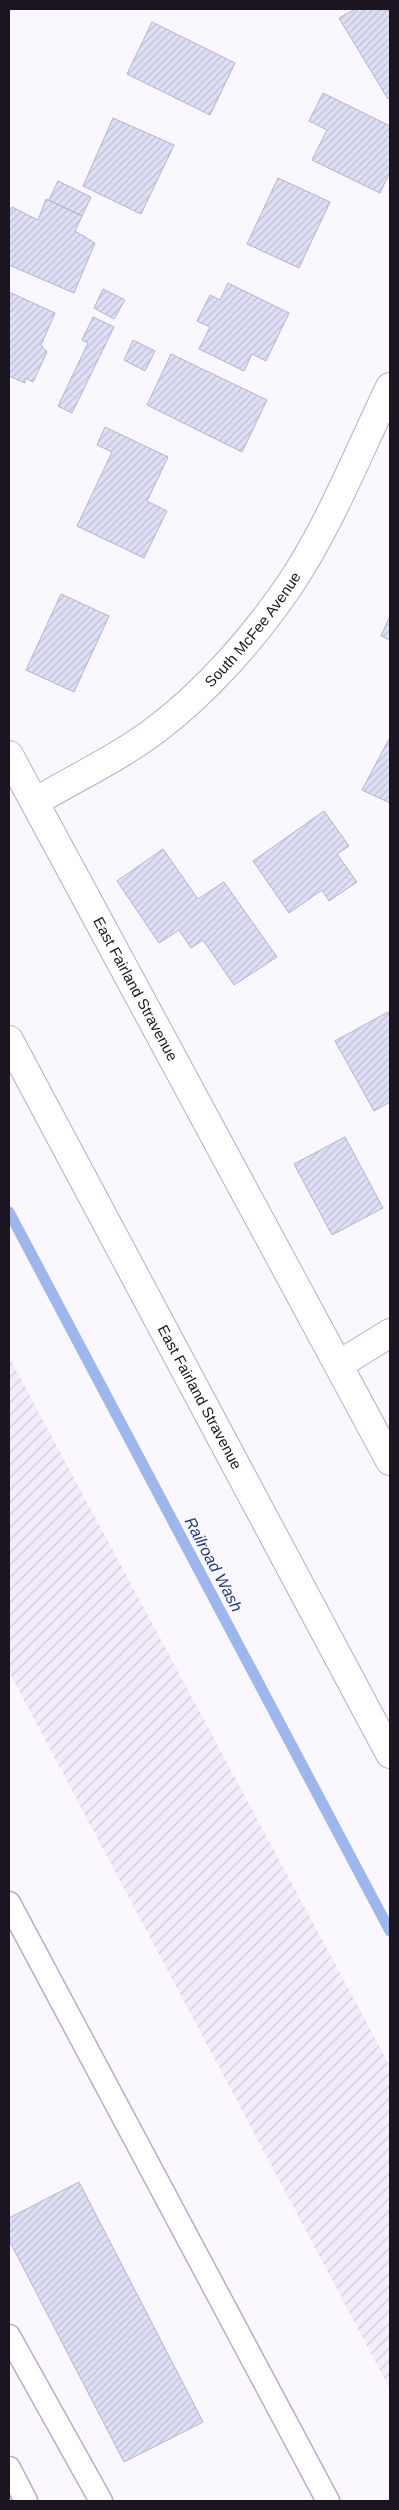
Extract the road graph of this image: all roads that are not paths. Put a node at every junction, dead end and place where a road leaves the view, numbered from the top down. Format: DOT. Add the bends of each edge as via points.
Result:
graph roads {
  1 [pos="390,387"];
  2 [pos="9,755"];
  3 [pos="35,802"];
  4 [pos="9,1040"];
  5 [pos="390,1333"];
  6 [pos="340,1364"];
  7 [pos="390,1461"];
  8 [pos="390,1754"];
  9 [pos="9,1903"];
  10 [pos="9,2336"];
  11 [pos="9,2468"];
  12 [pos="26,2501"];
  13 [pos="101,2501"];
  14 [pos="328,2501"];
  1 -- 3 [label="street, South McFee Avenue" via="316,540 289,586 253,632 210,682 158,728"];
  2 -- 3 [label="street, East Fairland Stravenue"];
  3 -- 6 [label="street, East Fairland Stravenue"];
  4 -- 8 [label="street, East Fairland Stravenue"];
  5 -- 6 [label="street"];
  6 -- 7 [label="street, East Fairland Stravenue"];
  9 -- 14 [label="lane"];
  10 -- 13 [label="lane"];
  11 -- 12 [label="lane"];
}
